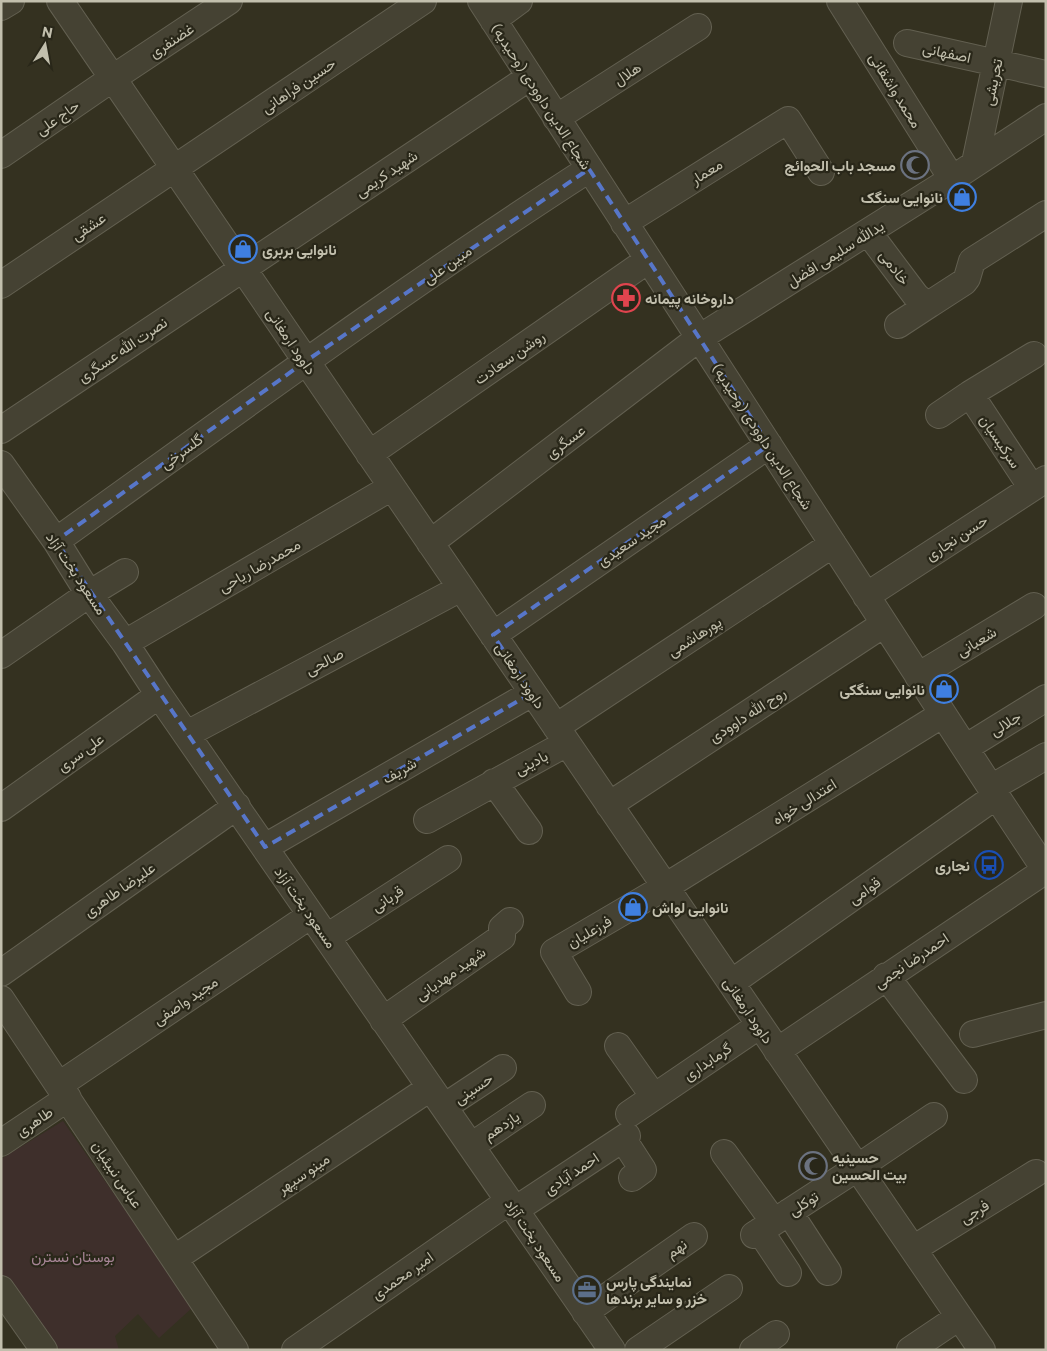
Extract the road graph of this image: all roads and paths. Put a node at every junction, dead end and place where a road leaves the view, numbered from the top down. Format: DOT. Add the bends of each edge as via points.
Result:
graph roads {
  1 [pos="11,1"];
  2 [pos="60,1"];
  3 [pos="229,1"];
  4 [pos="423,1"];
  5 [pos="519,1"];
  6 [pos="840,1"];
  7 [pos="1009,1"];
  8 [pos="1,7"];
  9 [pos="487,10"];
  10 [pos="698,27"];
  11 [pos="906,43"];
  12 [pos="996,63"];
  13 [pos="1046,74"];
  14 [pos="113,78"];
  15 [pos="530,78"];
  16 [pos="1046,117"];
  17 [pos="556,118"];
  18 [pos="1,155"];
  19 [pos="975,163"];
  20 [pos="174,168"];
  21 [pos="590,169"];
  22 [pos="821,172"];
  23 [pos="952,179"];
  24 [pos="1046,214"];
  25 [pos="624,223"];
  26 [pos="868,232"];
  27 [pos="648,260"];
  28 [pos="243,269"];
  29 [pos="1,284"];
  30 [pos="926,303"];
  31 [pos="898,325"];
  32 [pos="699,338"];
  33 [pos="1034,355"];
  34 [pos="306,361"];
  35 [pos="970,394"];
  36 [pos="939,415"];
  37 [pos="1,430"];
  38 [pos="769,445"];
  39 [pos="369,454"];
  40 [pos="1,464"];
  41 [pos="1039,484"];
  42 [pos="392,487"];
  43 [pos="9,493"];
  44 [pos="56,542"];
  45 [pos="430,543"];
  46 [pos="833,544"];
  47 [pos="125,572"];
  48 [pos="461,588"];
  49 [pos="88,594"];
  50 [pos="866,596"];
  51 [pos="1034,606"];
  52 [pos="884,624"];
  53 [pos="493,635"];
  54 [pos="125,643"];
  55 [pos="1,655"];
  56 [pos="918,676"];
  57 [pos="532,693"];
  58 [pos="159,695"];
  59 [pos="1046,698"];
  60 [pos="943,714"];
  61 [pos="187,734"];
  62 [pos="561,735"];
  63 [pos="965,748"];
  64 [pos="1046,756"];
  65 [pos="494,782"];
  66 [pos="994,792"];
  67 [pos="609,805"];
  68 [pos="237,806"];
  69 [pos="1,808"];
  70 [pos="427,820"];
  71 [pos="529,831"];
  72 [pos="265,847"];
  73 [pos="448,859"];
  74 [pos="1046,870"];
  75 [pos="665,887"];
  76 [pos="311,915"];
  77 [pos="510,921"];
  78 [pos="327,937"];
  79 [pos="1,973"];
  80 [pos="886,976"];
  81 [pos="731,983"];
  82 [pos="578,992"];
  83 [pos="1,1000"];
  84 [pos="1046,1014"];
  85 [pos="383,1020"];
  86 [pos="760,1025"];
  87 [pos="973,1034"];
  88 [pos="618,1046"];
  89 [pos="777,1050"];
  90 [pos="503,1068"];
  91 [pos="964,1080"];
  92 [pos="63,1092"];
  93 [pos="437,1097"];
  94 [pos="654,1097"];
  95 [pos="532,1105"];
  96 [pos="934,1116"];
  97 [pos="626,1130"];
  98 [pos="1,1144"];
  99 [pos="471,1146"];
  100 [pos="724,1152"];
  101 [pos="857,1168"];
  102 [pos="1036,1173"];
  103 [pos="632,1178"];
  104 [pos="512,1205"];
  105 [pos="769,1225"];
  106 [pos="694,1236"];
  107 [pos="913,1249"];
  108 [pos="175,1258"];
  109 [pos="828,1272"];
  110 [pos="788,1274"];
  111 [pos="729,1288"];
  112 [pos="1,1289"];
  113 [pos="585,1312"];
  114 [pos="959,1317"];
  115 [pos="776,1334"];
  116 [pos="44,1350"];
  117 [pos="235,1350"];
  118 [pos="295,1350"];
  119 [pos="612,1350"];
  120 [pos="638,1350"];
  121 [pos="753,1350"];
  122 [pos="910,1350"];
  123 [pos="982,1350"];
  1 -- 8 [label="street"];
  2 -- 14 [label="street, داوود ارمغانی"];
  3 -- 14 [label="street, غضنفری"];
  4 -- 20 [label="street, حسین فراهانی"];
  5 -- 9 [label="street"];
  6 -- 23 [label="street, محمد واشقانی"];
  7 -- 12 [label="street, تجریشی"];
  9 -- 15 [label="street, شجاع الدین داوودی (وحیدیه)"];
  10 -- 17 [label="street, هلال"];
  11 -- 12 [label="street, اصفهانی"];
  12 -- 13 [label="street, اصفهانی"];
  12 -- 19 [label="street, تجریشی"];
  14 -- 18 [label="street, حاج علی"];
  14 -- 20 [label="street, داوود ارمغانی"];
  15 -- 17 [label="street, شجاع الدین داوودی (وحیدیه)"];
  15 -- 28 [label="street, شهید کریمی"];
  16 -- 19 [label="street, یدالله سلیمی افضل"];
  17 -- 21 [label="street, شجاع الدین داوودی (وحیدیه)"];
  19 -- 23 [label="street, یدالله سلیمی افضل"];
  20 -- 28 [label="street, داوود ارمغانی"];
  20 -- 29 [label="street, عشقی"];
  21 -- 25 [label="street, شجاع الدین داوودی (وحیدیه)"];
  21 -- 34 [label="street, مبین علی"];
  22 -- 25 [label="street, معمار" via="788,120"];
  23 -- 26 [label="street, یدالله سلیمی افضل"];
  24 -- 30 [label="street" via="972,261 964,282"];
  25 -- 27 [label="street, شجاع الدین داوودی (وحیدیه)"];
  26 -- 30 [label="street, خادمی" via="916,296"];
  26 -- 32 [label="street, یدالله سلیمی افضل"];
  27 -- 32 [label="street, شجاع الدین داوودی (وحیدیه)"];
  27 -- 39 [label="street, روشن سعادت"];
  28 -- 34 [label="street, داوود ارمغانی"];
  28 -- 37 [label="street, نصرت الله عسگری"];
  30 -- 31 [label="street"];
  32 -- 38 [label="street, شجاع الدین داوودی (وحیدیه)"];
  32 -- 45 [label="street, عسگری"];
  33 -- 35 [label="street"];
  34 -- 39 [label="street, داوود ارمغانی"];
  34 -- 44 [label="street, گلسرخی"];
  35 -- 36 [label="street"];
  35 -- 41 [label="street, سرکیسیان"];
  38 -- 46 [label="street, شجاع الدین داوودی (وحیدیه)"];
  38 -- 53 [label="street, مجید سعیدی"];
  39 -- 42 [label="street, داوود ارمغانی"];
  40 -- 43 [label="street, مسعود بخت آزاد"];
  41 -- 50 [label="street, حسن نجاری"];
  42 -- 45 [label="street, داوود ارمغانی"];
  42 -- 54 [label="street, محمدرضا ریاحی"];
  43 -- 44 [label="street, مسعود بخت آزاد"];
  44 -- 49 [label="street, مسعود بخت آزاد"];
  45 -- 48 [label="street, داوود ارمغانی"];
  46 -- 50 [label="street, شجاع الدین داوودی (وحیدیه)"];
  46 -- 62 [label="street, پورهاشمی"];
  47 -- 49 [label="street"];
  48 -- 53 [label="street, داوود ارمغانی"];
  48 -- 61 [label="street, صالحی"];
  49 -- 54 [label="street, مسعود بخت آزاد"];
  49 -- 55 [label="street"];
  50 -- 52 [label="street, شجاع الدین داوودی (وحیدیه)"];
  51 -- 56 [label="street, شعبانی"];
  52 -- 56 [label="street, شجاع الدین داوودی (وحیدیه)"];
  52 -- 67 [label="street, روح الله داوودی"];
  53 -- 57 [label="street, داوود ارمغانی"];
  54 -- 58 [label="street, مسعود بخت آزاد"];
  56 -- 60 [label="street, شجاع الدین داوودی (وحیدیه)"];
  57 -- 62 [label="street, داوود ارمغانی"];
  57 -- 72 [label="street, شریف"];
  58 -- 61 [label="street, مسعود بخت آزاد"];
  58 -- 69 [label="street, علی سری"];
  59 -- 63 [label="street, جلالی"];
  60 -- 63 [label="street, شجاع الدین داوودی (وحیدیه)"];
  60 -- 75 [label="street, اعتدالی خواه"];
  61 -- 68 [label="street, مسعود بخت آزاد"];
  62 -- 65 [label="street, بادینی"];
  62 -- 67 [label="street, داوود ارمغانی"];
  63 -- 66 [label="street, شجاع الدین داوودی (وحیدیه)"];
  64 -- 66 [label="street, قوامی"];
  65 -- 70 [label="street, بادینی"];
  65 -- 71 [label="street"];
  66 -- 74 [label="street, شجاع الدین داوودی (وحیدیه)"];
  66 -- 81 [label="street, قوامی"];
  67 -- 75 [label="street, داوود ارمغانی"];
  68 -- 72 [label="street, مسعود بخت آزاد"];
  68 -- 79 [label="street, علیرضا طاهری"];
  72 -- 76 [label="street, مسعود بخت آزاد"];
  73 -- 78 [label="street, قربانی"];
  74 -- 80 [label="street, احمدرضا نجمی"];
  75 -- 81 [label="street, داوود ارمغانی"];
  75 -- 82 [label="street, فرزعلیان" via="554,952"];
  76 -- 78 [label="street, مسعود بخت آزاد"];
  76 -- 92 [label="street, مجید واصفی"];
  77 -- 85 [label="street, شهید مهدیانی" via="502,928 502,936"];
  78 -- 85 [label="street, مسعود بخت آزاد"];
  80 -- 89 [label="street, احمدرضا نجمی"];
  80 -- 91 [label="street"];
  81 -- 86 [label="street, داوود ارمغانی"];
  83 -- 92 [label="street, عباس نبیئیان"];
  84 -- 87 [label="street"];
  85 -- 93 [label="street, مسعود بخت آزاد"];
  86 -- 89 [label="street, داوود ارمغانی"];
  86 -- 94 [label="street, گرمابداری"];
  88 -- 94 [label="street"];
  89 -- 101 [label="street, داوود ارمغانی"];
  90 -- 93 [label="street, حسینی"];
  92 -- 98 [label="street, طاهری"];
  92 -- 108 [label="street, عباس نبیئیان"];
  93 -- 99 [label="street, مسعود بخت آزاد"];
  93 -- 108 [label="street, مینو سپهر"];
  94 -- 97 [label="street, گرمابداری"];
  95 -- 99 [label="street, یازدهم"];
  96 -- 101 [label="street, توکلی"];
  97 -- 103 [label="street" via="643,1170"];
  97 -- 104 [label="street, احمد آبادی"];
  99 -- 104 [label="street, مسعود بخت آزاد"];
  100 -- 105 [label="street, توکلی"];
  101 -- 105 [label="street, توکلی"];
  101 -- 107 [label="street, داوود ارمغانی"];
  102 -- 107 [label="street, فرجی"];
  104 -- 113 [label="street, مسعود بخت آزاد"];
  104 -- 118 [label="street, امیر محمدی"];
  105 -- 109 [label="street"];
  105 -- 110 [label="street"];
  106 -- 113 [label="street, نهم"];
  107 -- 114 [label="street, داوود ارمغانی"];
  108 -- 117 [label="street, عباس نبیئیان"];
  111 -- 120 [label="street"];
  112 -- 116 [label="street"];
  113 -- 119 [label="street, مسعود بخت آزاد"];
  114 -- 122 [label="street"];
  114 -- 123 [label="street, داوود ارمغانی"];
  115 -- 121 [label="street"];
}
